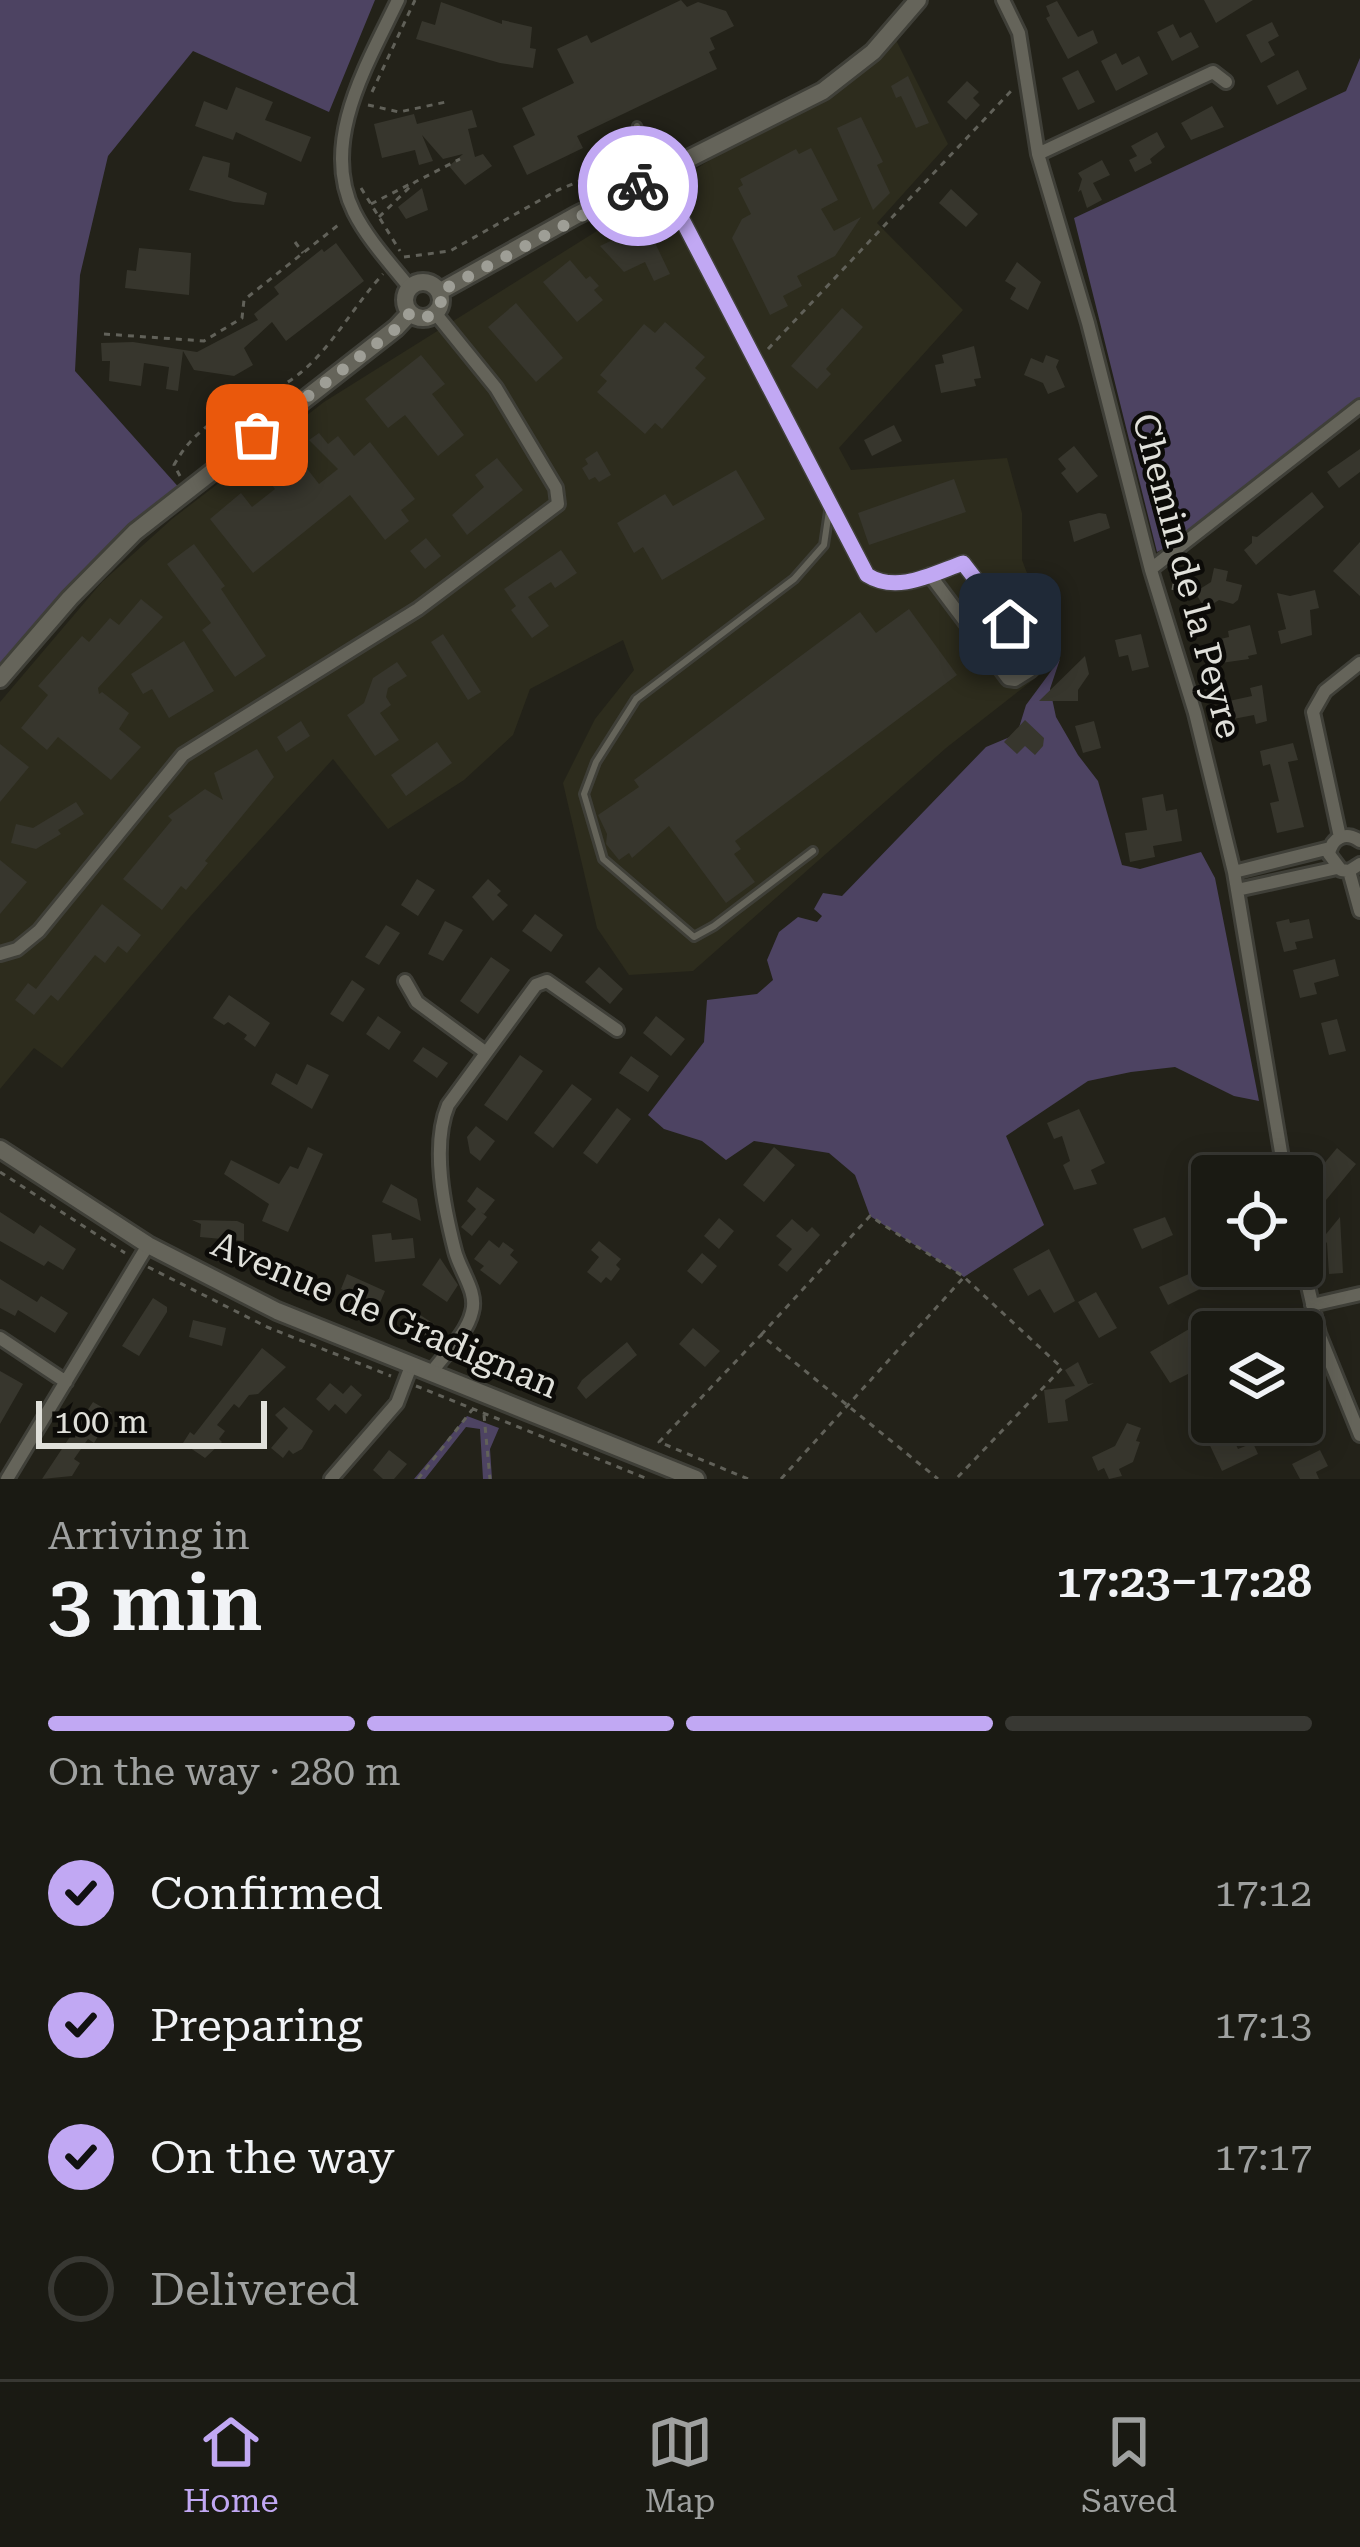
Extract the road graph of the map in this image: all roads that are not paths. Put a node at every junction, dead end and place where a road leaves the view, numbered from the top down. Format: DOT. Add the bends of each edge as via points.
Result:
graph roads {
  1 [pos="398,0"];
  2 [pos="918,0"];
  3 [pos="1003,0"];
  4 [pos="1226,82"];
  5 [pos="637,126"];
  6 [pos="1038,154"];
  7 [pos="659,175"];
  8 [pos="410,288"];
  9 [pos="439,292"];
  10 [pos="410,313"];
  11 [pos="436,314"];
  12 [pos="1360,406"];
  13 [pos="829,507"];
  14 [pos="1151,569"];
  15 [pos="930,575"];
  16 [pos="1360,663"];
  17 [pos="0,679"];
  18 [pos="1340,837"];
  19 [pos="1360,842"];
  20 [pos="1330,848"];
  21 [pos="813,851"];
  22 [pos="1349,868"];
  23 [pos="1234,872"];
  24 [pos="1237,890"];
  25 [pos="1360,911"];
  26 [pos="0,954"];
  27 [pos="405,981"];
  28 [pos="617,1030"];
  29 [pos="485,1052"];
  30 [pos="0,1149"];
  31 [pos="1281,1155"];
  32 [pos="143,1252"];
  33 [pos="1308,1287"];
  34 [pos="1360,1294"];
  35 [pos="1312,1305"];
  36 [pos="0,1338"];
  37 [pos="411,1366"];
  38 [pos="430,1373"];
  39 [pos="66,1382"];
  40 [pos="1360,1435"];
  41 [pos="8,1479"];
  42 [pos="331,1479"];
  43 [pos="696,1479"];
  1 -- 8 [label="street" via="349,110 341,174 354,213 398,261"];
  2 -- 7 [label="street" via="873,52 823,92"];
  3 -- 6 [label="street, Chemin de la Peyre" via="1019,33"];
  4 -- 6 [label="street" via="1213,73"];
  5 -- 7 [label="lane"];
  6 -- 14 [label="street, Chemin de la Peyre"];
  7 -- 9 [label="street"];
  7 -- 13 [label="street"];
  8 -- 9 [label="street" via="426,282"];
  8 -- 10 [label="street"];
  9 -- 11 [label="street"];
  10 -- 11 [label="street"];
  10 -- 17 [label="street" via="187,488 101,565"];
  11 -- 26 [label="street" via="496,388 560,497 553,511 183,755 39,931"];
  12 -- 14 [label="street"];
  13 -- 15 [label="street" via="867,575 882,585"];
  13 -- 21 [label="lane" via="824,545 794,579 636,699 584,794 603,859 694,937"];
  14 -- 23 [label="street, Chemin de la Peyre"];
  15 -- 15 [label="street" via="963,563 1034,655 1031,670 1009,679"];
  16 -- 18 [label="street" via="1313,712"];
  18 -- 19 [label="street"];
  18 -- 20 [label="street"];
  20 -- 22 [label="street" via="1330,859"];
  20 -- 23 [label="street"];
  22 -- 24 [label="street"];
  22 -- 25 [label="street"];
  23 -- 24 [label="street, Chemin de la Peyre"];
  24 -- 31 [label="street, Chemin de la Peyre"];
  27 -- 29 [label="street" via="416,1002"];
  28 -- 29 [label="street" via="547,982 536,985"];
  29 -- 38 [label="street" via="439,1126 455,1253 474,1301 471,1318"];
  30 -- 32 [label="street, Avenue de Gradignan"];
  32 -- 37 [label="street, Avenue de Gradignan"];
  32 -- 39 [label="street"];
  33 -- 35 [label="street"];
  34 -- 35 [label="street"];
  35 -- 40 [label="street"];
  36 -- 39 [label="street"];
  37 -- 38 [label="street, Avenue de Gradignan"];
  37 -- 42 [label="street" via="397,1403"];
  38 -- 43 [label="street, Avenue de Gradignan"];
  39 -- 41 [label="street"];
}
